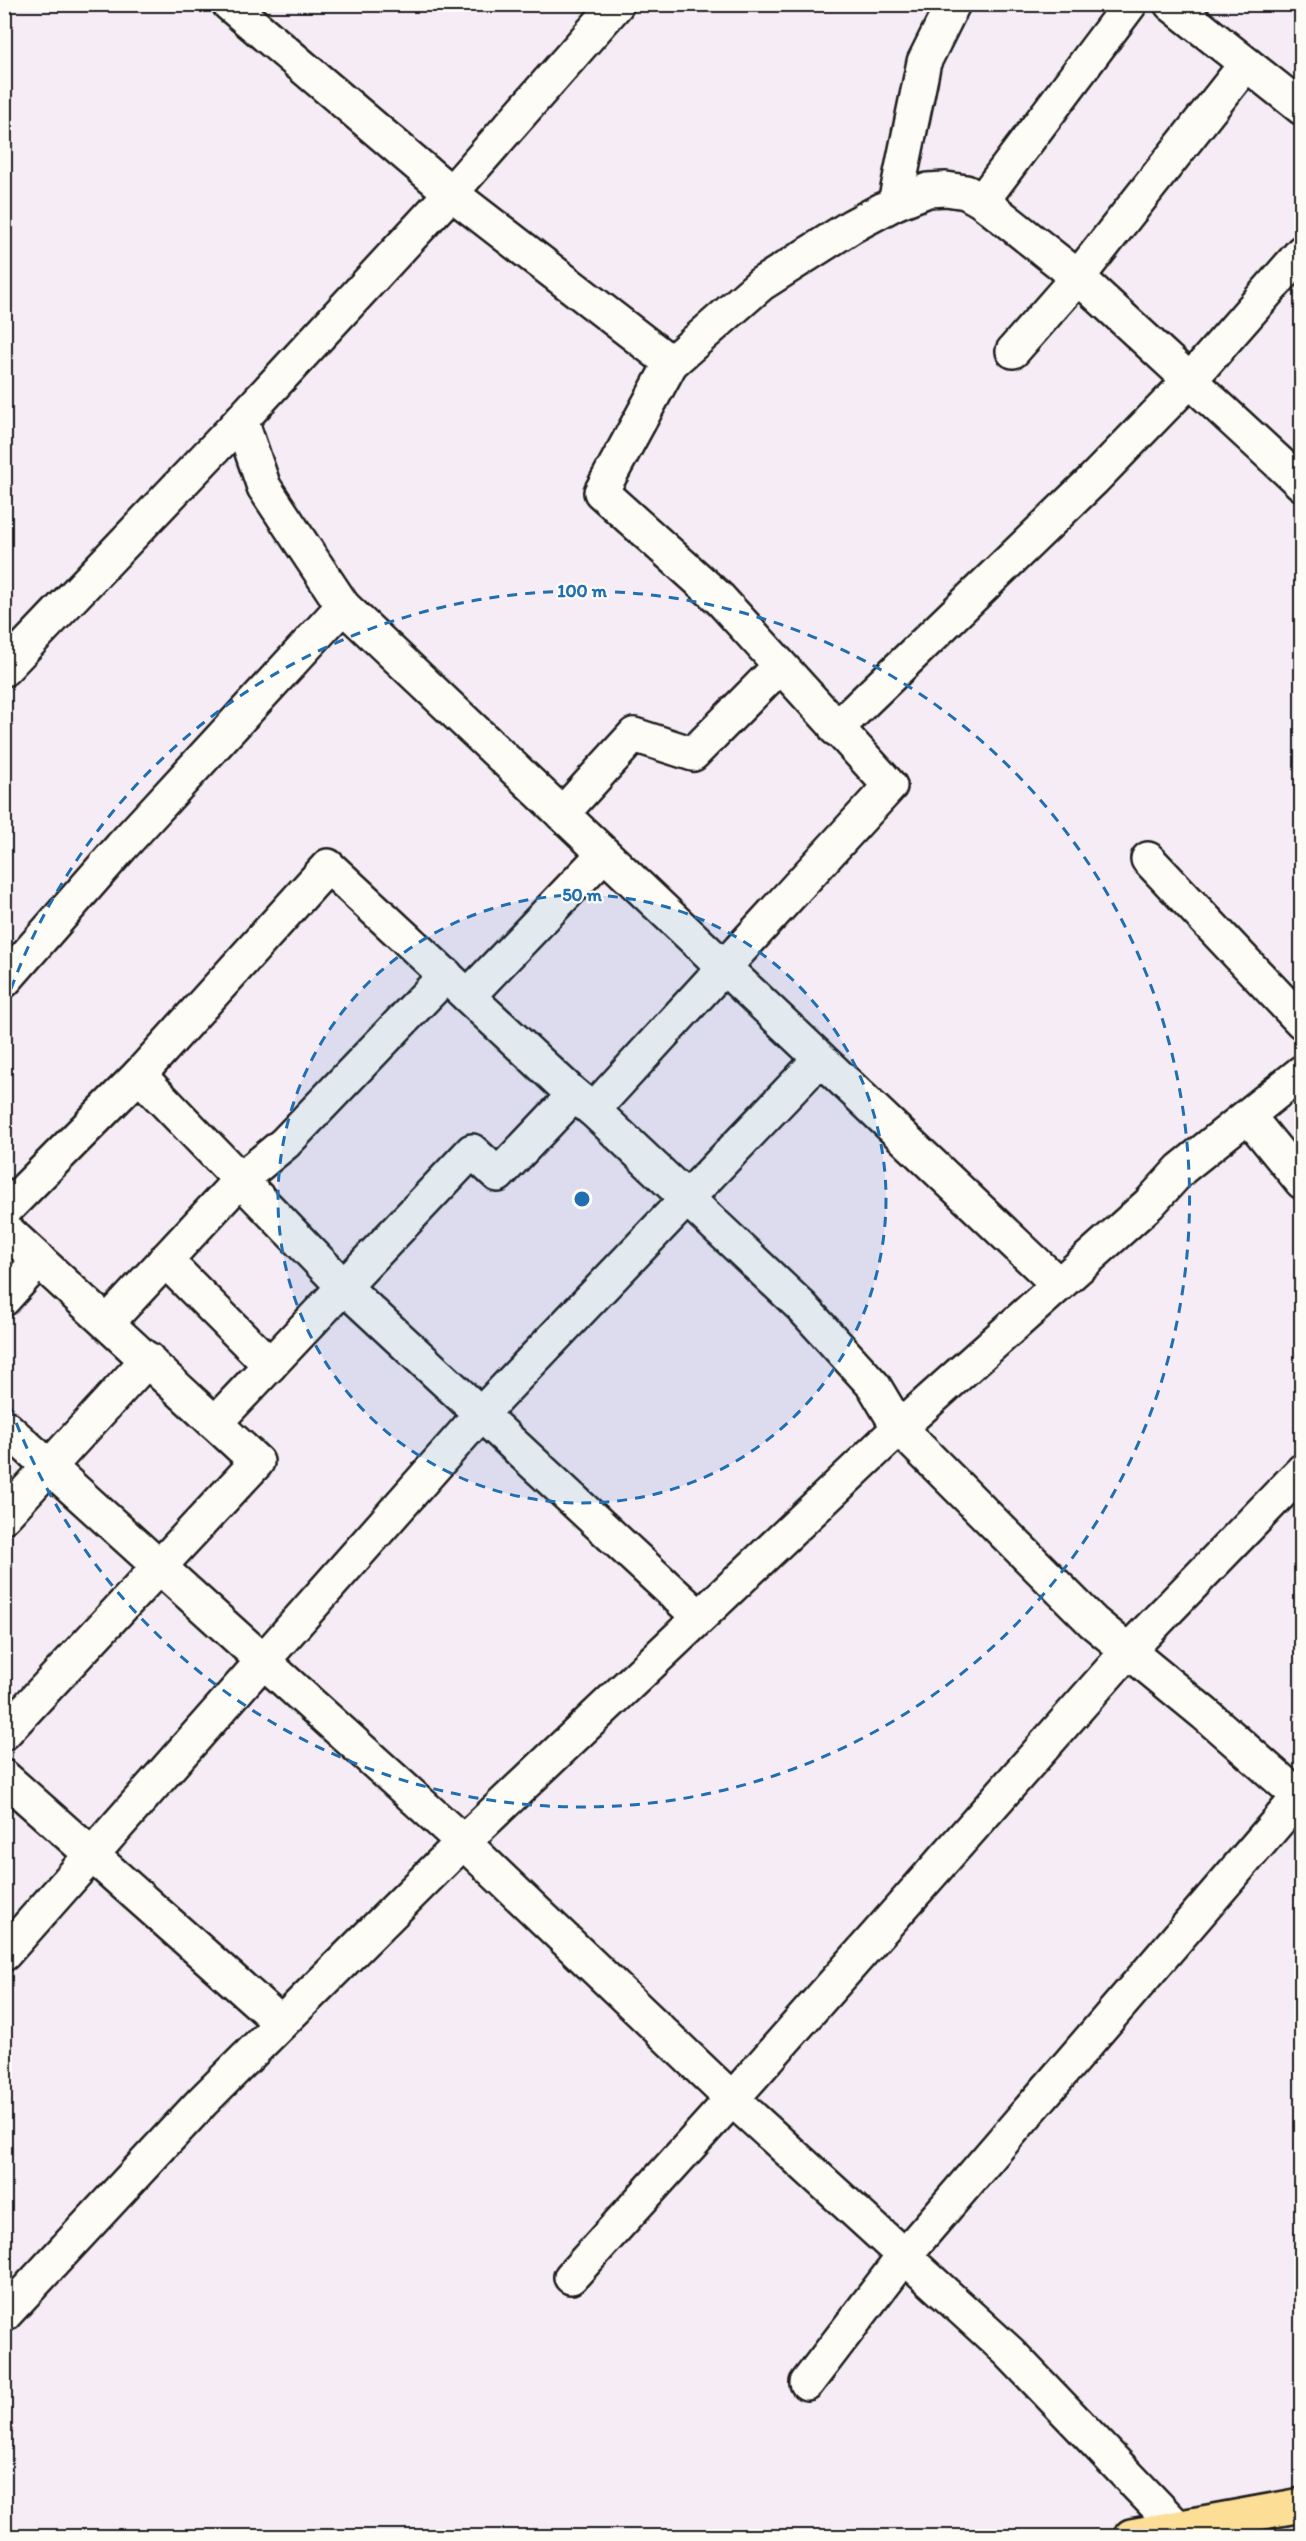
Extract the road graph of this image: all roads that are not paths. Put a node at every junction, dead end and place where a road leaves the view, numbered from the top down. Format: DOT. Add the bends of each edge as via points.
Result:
graph roads {
  1 [pos="229,4"];
  2 [pos="617,4"];
  3 [pos="953,4"];
  4 [pos="1130,4"];
  5 [pos="1172,4"];
  6 [pos="1246,64"];
  7 [pos="1302,108"];
  8 [pos="451,193"];
  9 [pos="982,201"];
  10 [pos="894,203"];
  11 [pos="1302,252"];
  12 [pos="1078,277"];
  13 [pos="1013,351"];
  14 [pos="671,363"];
  15 [pos="1191,379"];
  16 [pos="241,420"];
  17 [pos="1302,484"];
  18 [pos="343,606"];
  19 [pos="780,666"];
  20 [pos="4,669"];
  21 [pos="836,729"];
  22 [pos="562,814"];
  23 [pos="604,854"];
  24 [pos="1148,859"];
  25 [pos="724,967"];
  26 [pos="4,981"];
  27 [pos="457,986"];
  28 [pos="1302,1022"];
  29 [pos="820,1059"];
  30 [pos="1302,1072"];
  31 [pos="139,1075"];
  32 [pos="584,1102"];
  33 [pos="1248,1116"];
  34 [pos="240,1180"];
  35 [pos="1302,1182"];
  36 [pos="687,1198"];
  37 [pos="4,1211"];
  38 [pos="4,1228"];
  39 [pos="39,1260"];
  40 [pos="165,1260"];
  41 [pos="1059,1285"];
  42 [pos="344,1287"];
  43 [pos="4,1299"];
  44 [pos="108,1322"];
  45 [pos="148,1359"];
  46 [pos="270,1365"];
  47 [pos="481,1414"];
  48 [pos="215,1423"];
  49 [pos="4,1426"];
  50 [pos="899,1428"];
  51 [pos="50,1466"];
  52 [pos="1302,1471"];
  53 [pos="4,1516"];
  54 [pos="162,1566"];
  55 [pos="699,1617"];
  56 [pos="1128,1651"];
  57 [pos="264,1660"];
  58 [pos="4,1733"];
  59 [pos="4,1778"];
  60 [pos="1300,1798"];
  61 [pos="463,1842"];
  62 [pos="91,1855"];
  63 [pos="4,1954"];
  64 [pos="281,2023"];
  65 [pos="732,2099"];
  66 [pos="904,2256"];
  67 [pos="571,2277"];
  68 [pos="4,2315"];
  69 [pos="807,2383"];
  70 [pos="1302,2505"];
  71 [pos="1178,2528"];
  72 [pos="1131,2536"];
  1 -- 8 [label="street"];
  2 -- 8 [label="street"];
  3 -- 10 [label="street" via="924,62"];
  4 -- 9 [label="street"];
  5 -- 6 [label="street"];
  6 -- 7 [label="street"];
  6 -- 12 [label="street"];
  8 -- 14 [label="street"];
  8 -- 16 [label="street"];
  9 -- 10 [label="street" via="966,192 946,189 928,190"];
  9 -- 12 [label="street"];
  10 -- 14 [label="street" via="761,284"];
  11 -- 15 [label="street"];
  12 -- 13 [label="street"];
  12 -- 15 [label="street"];
  14 -- 19 [label="street" via="601,492 720,599"];
  15 -- 17 [label="street"];
  15 -- 21 [label="street" via="1093,480"];
  16 -- 18 [label="street" via="264,487"];
  16 -- 20 [label="street"];
  18 -- 22 [label="street"];
  18 -- 26 [label="street"];
  19 -- 21 [label="street"];
  19 -- 22 [label="street" via="693,754 634,735"];
  21 -- 25 [label="street" via="890,786"];
  22 -- 23 [label="street"];
  23 -- 25 [label="street"];
  23 -- 27 [label="street"];
  24 -- 28 [label="street"];
  25 -- 29 [label="street"];
  25 -- 32 [label="street"];
  27 -- 31 [label="street" via="328,866"];
  27 -- 32 [label="street"];
  27 -- 34 [label="street"];
  29 -- 36 [label="street"];
  29 -- 41 [label="street"];
  30 -- 33 [label="street"];
  31 -- 34 [label="street"];
  31 -- 37 [label="street"];
  32 -- 36 [label="street"];
  32 -- 42 [label="street" via="498,1175 472,1151"];
  33 -- 35 [label="street"];
  33 -- 41 [label="street" via="1181,1169 1149,1204"];
  34 -- 40 [label="street"];
  34 -- 42 [label="street"];
  36 -- 47 [label="street"];
  36 -- 50 [label="street" via="802,1307 874,1386"];
  38 -- 39 [label="street"];
  39 -- 43 [label="street"];
  39 -- 44 [label="street"];
  40 -- 44 [label="street"];
  40 -- 46 [label="street"];
  41 -- 50 [label="street"];
  42 -- 46 [label="street"];
  42 -- 47 [label="street"];
  44 -- 45 [label="street"];
  45 -- 48 [label="street"];
  45 -- 51 [label="street"];
  46 -- 48 [label="street"];
  47 -- 55 [label="street"];
  47 -- 57 [label="street"];
  48 -- 54 [label="street" via="257,1462"];
  49 -- 51 [label="street"];
  50 -- 55 [label="street"];
  50 -- 56 [label="street" via="1093,1622"];
  51 -- 53 [label="street"];
  51 -- 54 [label="street"];
  52 -- 56 [label="street"];
  54 -- 57 [label="street"];
  54 -- 58 [label="street"];
  55 -- 61 [label="street"];
  56 -- 60 [label="street"];
  56 -- 65 [label="street"];
  57 -- 61 [label="street"];
  57 -- 62 [label="street"];
  59 -- 62 [label="street"];
  60 -- 66 [label="street"];
  61 -- 64 [label="street"];
  61 -- 65 [label="street"];
  62 -- 63 [label="street"];
  62 -- 64 [label="street"];
  64 -- 68 [label="street"];
  65 -- 66 [label="street"];
  65 -- 67 [label="street"];
  66 -- 69 [label="street"];
  66 -- 71 [label="street" via="1009,2352"];
  70 -- 71 [label="main road"];
  71 -- 72 [label="main road"];
}
